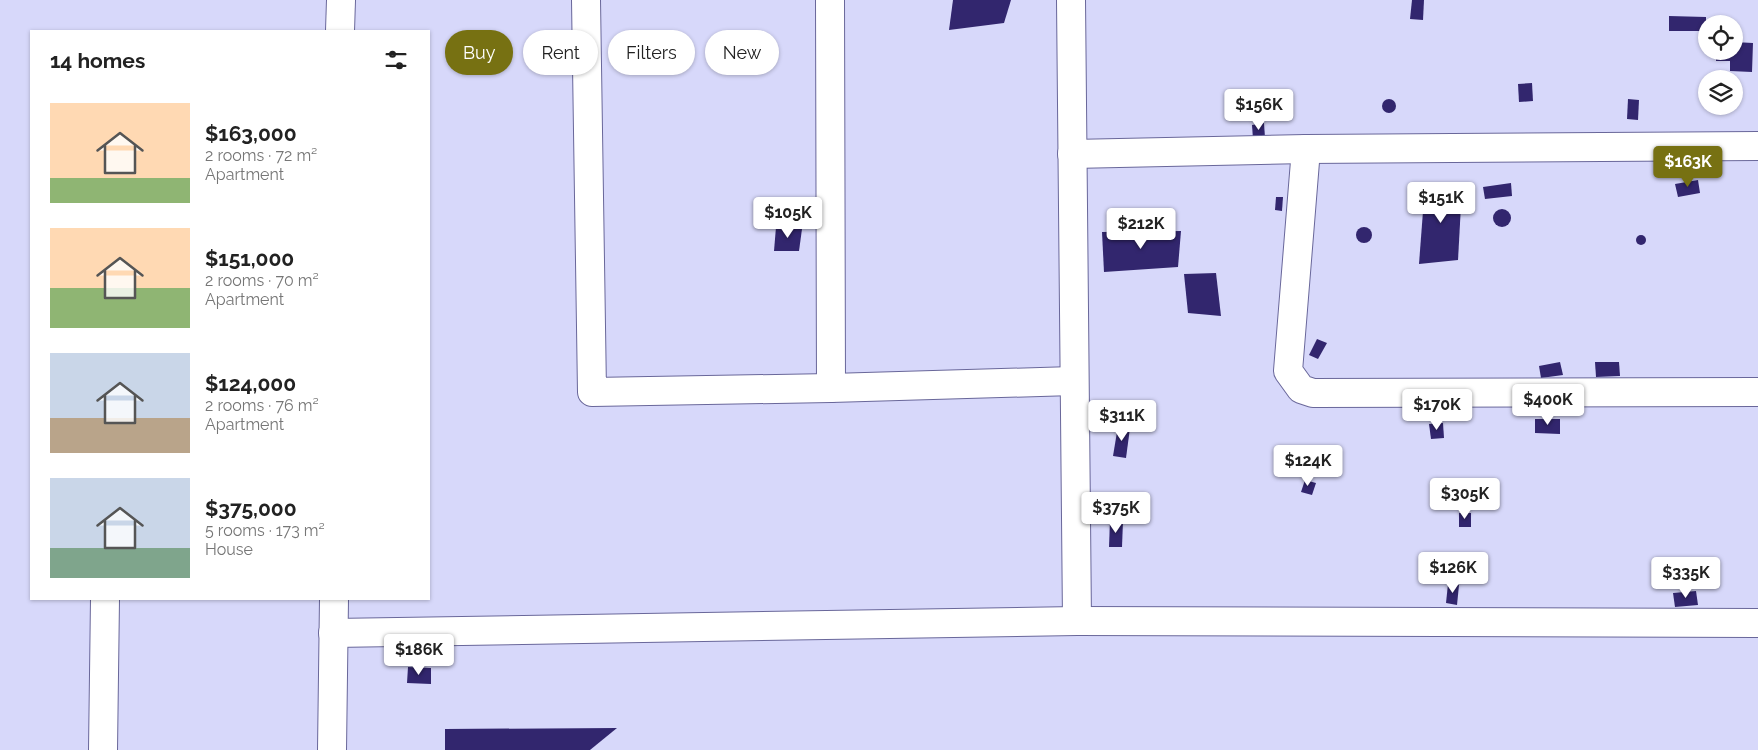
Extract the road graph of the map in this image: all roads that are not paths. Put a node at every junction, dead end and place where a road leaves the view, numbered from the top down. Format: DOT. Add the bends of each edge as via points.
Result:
graph roads {
  1 [pos="341,0"];
  2 [pos="586,0"];
  3 [pos="830,0"];
  4 [pos="1071,0"];
  5 [pos="340,30"];
  6 [pos="1758,146"];
  7 [pos="1306,149"];
  8 [pos="1072,154"];
  9 [pos="1073,381"];
  10 [pos="831,388"];
  11 [pos="1758,392"];
  12 [pos="105,600"];
  13 [pos="334,600"];
  14 [pos="1076,621"];
  15 [pos="1758,623"];
  16 [pos="333,633"];
  17 [pos="103,750"];
  18 [pos="332,750"];
  1 -- 5 [label="street"];
  2 -- 10 [label="street" via="592,392"];
  3 -- 10 [label="street"];
  4 -- 8 [label="street"];
  6 -- 7 [label="street"];
  7 -- 8 [label="street"];
  7 -- 11 [label="street" via="1288,371 1301,389 1312,393"];
  8 -- 9 [label="street"];
  9 -- 10 [label="street"];
  9 -- 14 [label="street"];
  12 -- 17 [label="street"];
  13 -- 16 [label="street"];
  14 -- 15 [label="street"];
  14 -- 16 [label="street"];
  16 -- 18 [label="street"];
}
